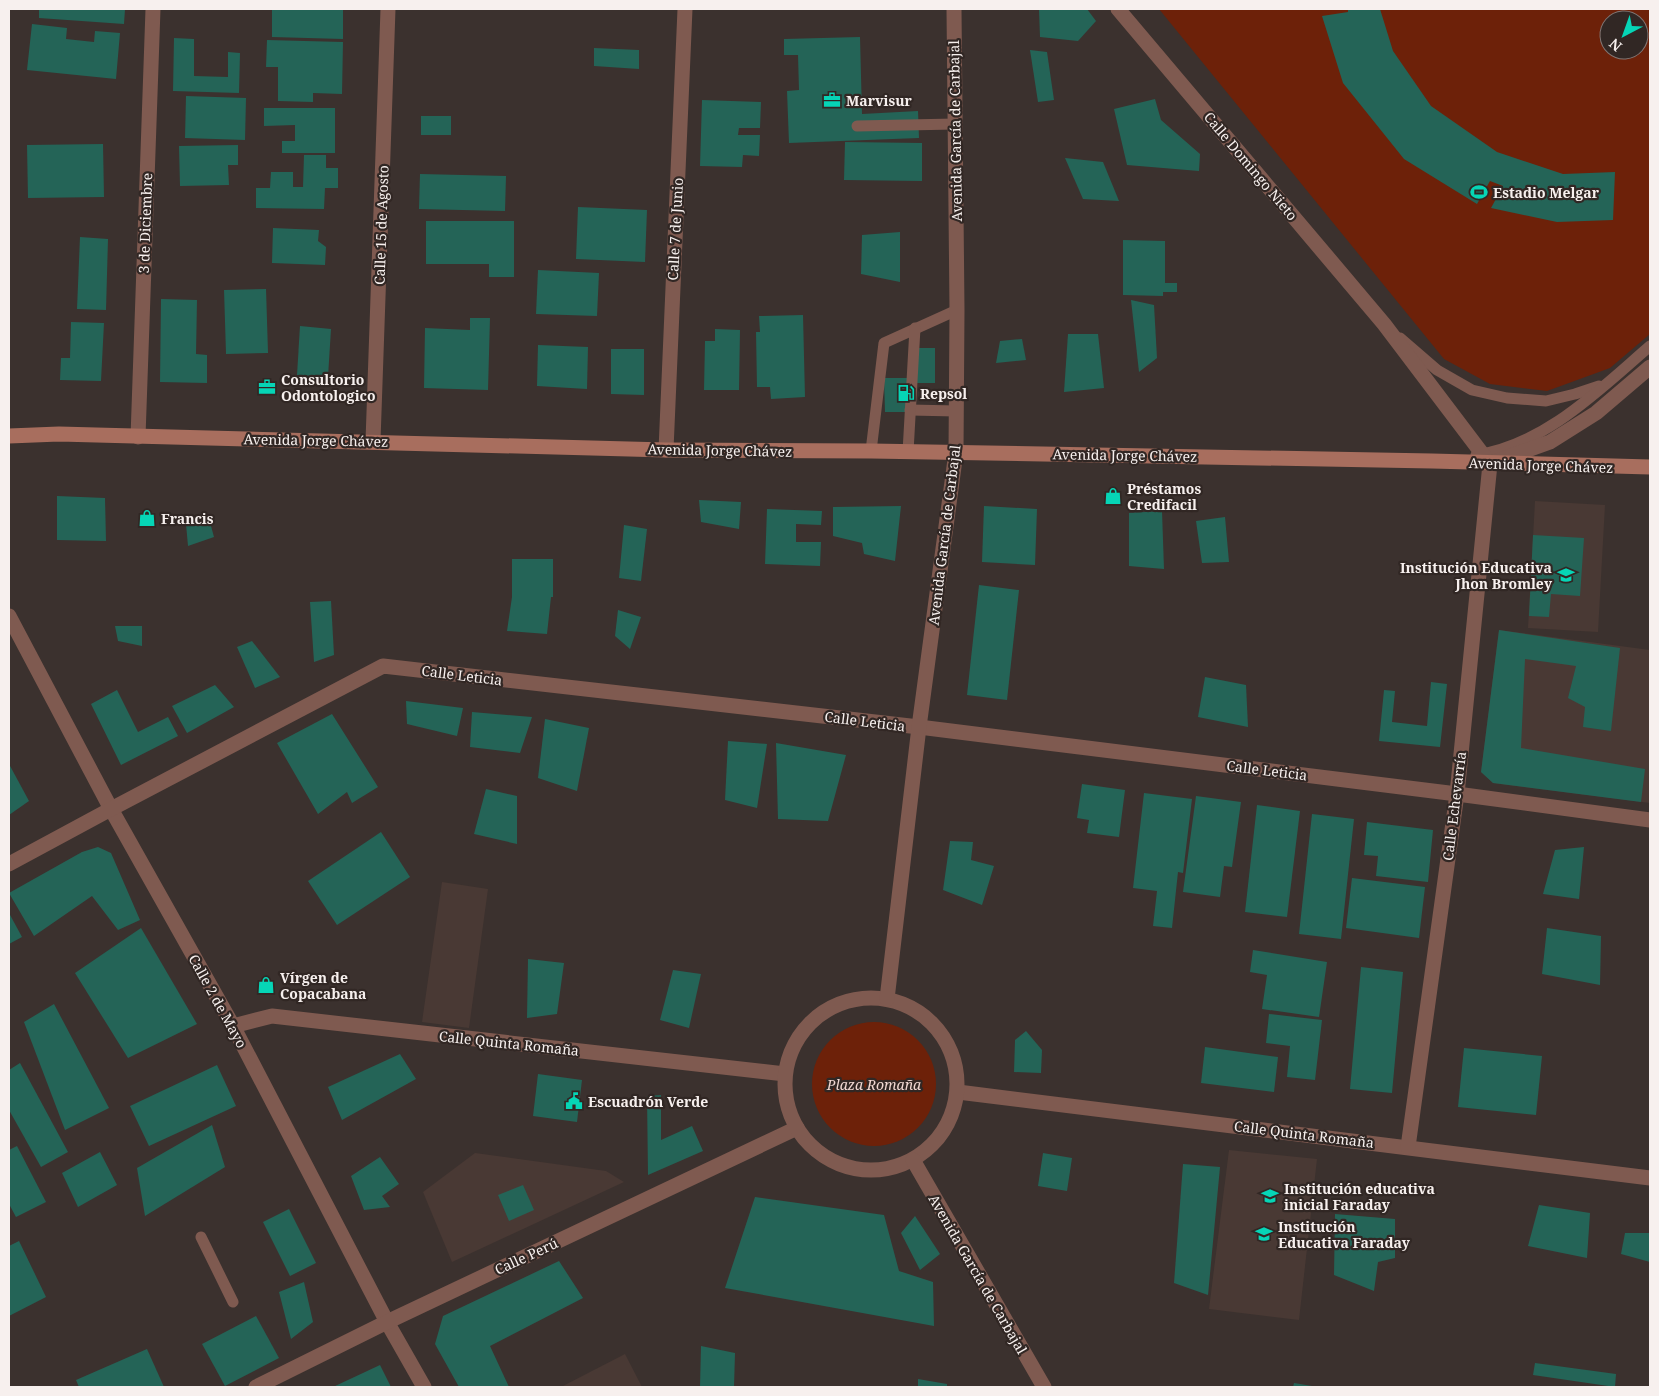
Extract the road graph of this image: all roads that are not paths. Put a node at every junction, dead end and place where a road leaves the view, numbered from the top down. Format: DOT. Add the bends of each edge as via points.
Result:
graph roads {
  1 [pos="153,9"];
  2 [pos="388,9"];
  3 [pos="685,9"];
  4 [pos="954,9"];
  5 [pos="1118,9"];
  6 [pos="955,124"];
  7 [pos="857,126"];
  8 [pos="957,310"];
  9 [pos="1384,324"];
  10 [pos="915,328"];
  11 [pos="1650,346"];
  12 [pos="1650,367"];
  13 [pos="1607,383"];
  14 [pos="910,410"];
  15 [pos="956,411"];
  16 [pos="9,436"];
  17 [pos="138,437"];
  18 [pos="373,441"];
  19 [pos="666,450"];
  20 [pos="871,451"];
  21 [pos="908,452"];
  22 [pos="956,452"];
  23 [pos="1487,459"];
  24 [pos="1650,467"];
  25 [pos="9,616"];
  26 [pos="919,728"];
  27 [pos="1457,794"];
  28 [pos="111,809"];
  29 [pos="1650,820"];
  30 [pos="9,864"];
  31 [pos="886,999"];
  32 [pos="233,1026"];
  33 [pos="785,1074"];
  34 [pos="958,1092"];
  35 [pos="797,1128"];
  36 [pos="1408,1147"];
  37 [pos="913,1160"];
  38 [pos="1650,1178"];
  39 [pos="200,1237"];
  40 [pos="233,1302"];
  41 [pos="387,1322"];
  42 [pos="256,1387"];
  43 [pos="424,1387"];
  44 [pos="1044,1387"];
  1 -- 17 [label="street, 3 de Diciembre"];
  2 -- 18 [label="street, Calle 15 de Agosto"];
  3 -- 19 [label="street, Calle 7 de Junio"];
  4 -- 6 [label="street, Avenida García de Carbajal"];
  5 -- 9 [label="street, Calle Domingo Nieto"];
  6 -- 7 [label="lane"];
  6 -- 8 [label="street, Avenida García de Carbajal"];
  8 -- 10 [label="lane"];
  8 -- 15 [label="street, Avenida García de Carbajal"];
  9 -- 13 [label="lane, Calle Domingo Nieto" via="1437,370 1472,390 1507,398 1546,401"];
  9 -- 23 [label="street, Calle Domingo Nieto"];
  10 -- 14 [label="lane"];
  10 -- 20 [label="lane" via="884,343"];
  11 -- 13 [label="lane, Avenida Jorge Chávez"];
  12 -- 23 [label="street" via="1596,413 1550,442"];
  13 -- 23 [label="lane, Avenida Jorge Chávez" via="1560,420"];
  14 -- 15 [label="lane"];
  14 -- 21 [label="lane"];
  15 -- 22 [label="street, Avenida García de Carbajal"];
  16 -- 17 [label="main road, Avenida Jorge Chávez"];
  17 -- 18 [label="main road, Avenida Jorge Chávez"];
  18 -- 19 [label="main road, Avenida Jorge Chávez"];
  19 -- 20 [label="main road, Avenida Jorge Chávez"];
  20 -- 21 [label="main road, Avenida Jorge Chávez"];
  21 -- 22 [label="main road, Avenida Jorge Chávez"];
  22 -- 23 [label="main road, Avenida Jorge Chávez" via="1432,461"];
  22 -- 26 [label="street, Avenida García de Carbajal"];
  23 -- 24 [label="main road, Avenida Jorge Chávez"];
  23 -- 27 [label="street, Calle Echevarría"];
  25 -- 28 [label="street, Calle 2 de Mayo"];
  26 -- 27 [label="street, Calle Leticia"];
  26 -- 28 [label="street, Calle Leticia" via="383,666"];
  26 -- 31 [label="street, Avenida García de Carbajal"];
  27 -- 29 [label="street, Calle Leticia"];
  27 -- 36 [label="street, Calle Echevarría"];
  28 -- 30 [label="street, Calle Leticia"];
  28 -- 32 [label="street, Calle 2 de Mayo"];
  31 -- 33 [label="street" via="858,999 830,1008 808,1025 792,1049"];
  31 -- 34 [label="street" via="911,1008 932,1022 947,1043 956,1066"];
  32 -- 33 [label="street, Calle Quinta Romaña" via="272,1016"];
  32 -- 41 [label="street, Calle 2 de Mayo"];
  33 -- 35 [label="street" via="787,1104"];
  34 -- 36 [label="street, Calle Quinta Romaña"];
  34 -- 37 [label="street" via="951,1119 936,1143"];
  35 -- 37 [label="street" via="814,1149 836,1163 862,1170 888,1170"];
  35 -- 41 [label="street, Calle Perú"];
  36 -- 38 [label="street, Calle Quinta Romaña"];
  37 -- 44 [label="street, Avenida García de Carbajal"];
  39 -- 40 [label="lane"];
  41 -- 42 [label="street, Calle Perú"];
  41 -- 43 [label="street, Calle 2 de Mayo"];
}
